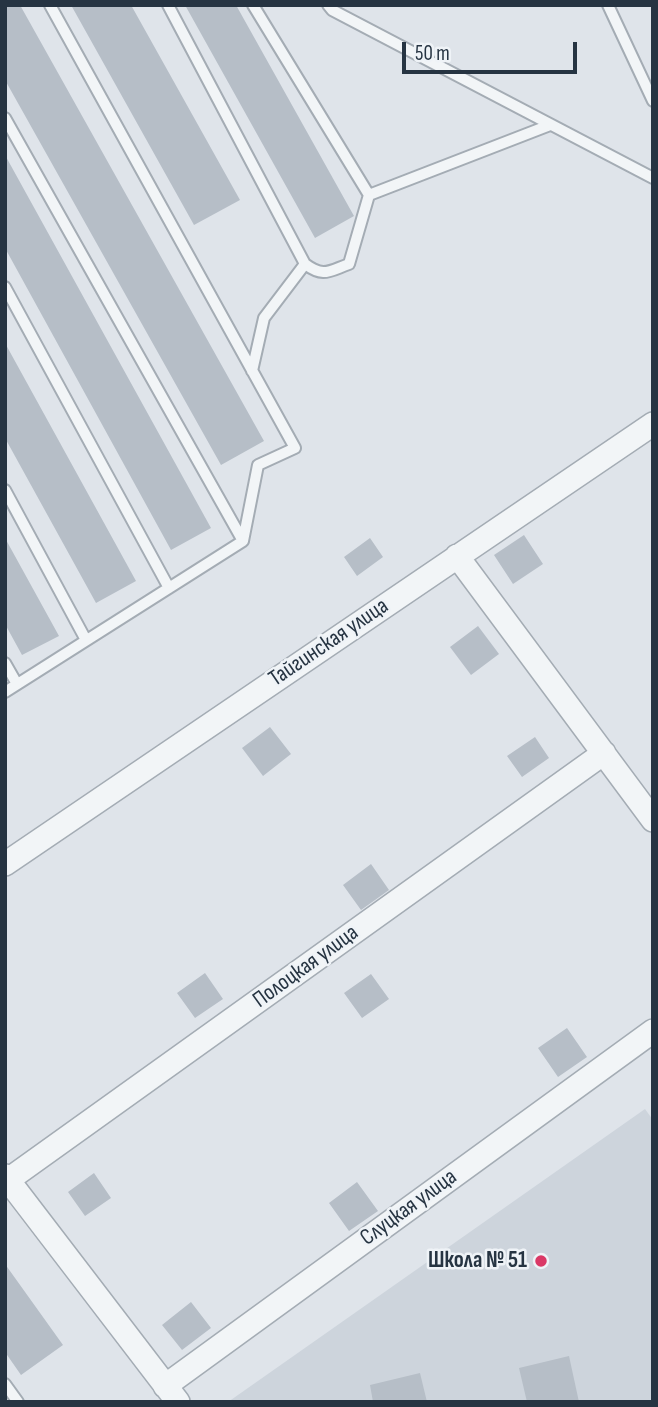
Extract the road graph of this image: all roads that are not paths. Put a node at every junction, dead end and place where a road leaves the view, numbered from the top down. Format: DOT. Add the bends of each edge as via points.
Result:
graph roads {
  1 [pos="50,5"];
  2 [pos="168,5"];
  3 [pos="253,5"];
  4 [pos="328,5"];
  5 [pos="608,5"];
  6 [pos="653,100"];
  7 [pos="5,118"];
  8 [pos="550,125"];
  9 [pos="653,178"];
  10 [pos="369,195"];
  11 [pos="305,264"];
  12 [pos="5,287"];
  13 [pos="252,370"];
  14 [pos="653,424"];
  15 [pos="5,490"];
  16 [pos="243,541"];
  17 [pos="457,556"];
  18 [pos="169,588"];
  19 [pos="86,640"];
  20 [pos="5,663"];
  21 [pos="17,684"];
  22 [pos="5,692"];
  23 [pos="604,753"];
  24 [pos="653,820"];
  25 [pos="5,864"];
  26 [pos="653,1031"];
  27 [pos="7,1178"];
  28 [pos="5,1384"];
  29 [pos="172,1394"];
  30 [pos="18,1402"];
  1 -- 13 [label="lane"];
  2 -- 11 [label="lane"];
  3 -- 10 [label="lane"];
  4 -- 8 [label="lane"];
  5 -- 6 [label="lane"];
  7 -- 16 [label="lane"];
  8 -- 9 [label="lane"];
  8 -- 10 [label="lane"];
  10 -- 11 [label="lane" via="349,264 325,273"];
  11 -- 13 [label="lane" via="264,318"];
  12 -- 18 [label="lane"];
  13 -- 16 [label="lane" via="295,448 258,465"];
  14 -- 17 [label="street, Тайгинская улица"];
  15 -- 19 [label="lane"];
  16 -- 18 [label="lane"];
  17 -- 23 [label="street"];
  17 -- 25 [label="street, Тайгинская улица"];
  18 -- 19 [label="lane"];
  19 -- 21 [label="lane"];
  20 -- 21 [label="lane"];
  21 -- 22 [label="lane"];
  23 -- 24 [label="street"];
  23 -- 27 [label="street, Полоцкая улица"];
  26 -- 29 [label="street, Слуцкая улица"];
  27 -- 29 [label="street"];
  28 -- 30 [label="lane"];
}
